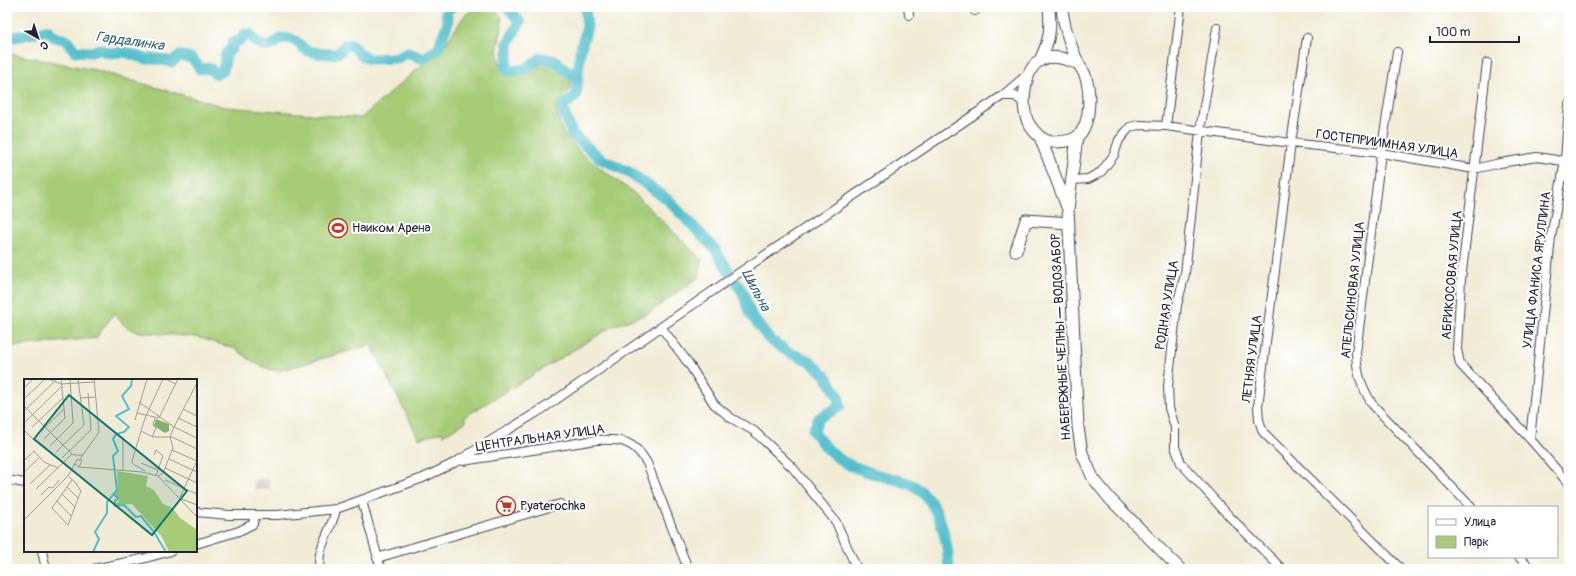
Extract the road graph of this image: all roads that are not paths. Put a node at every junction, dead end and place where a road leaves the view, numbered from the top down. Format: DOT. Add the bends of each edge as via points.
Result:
graph roads {
  1 [pos="1049,7"];
  2 [pos="1062,7"];
  3 [pos="1181,7"];
  4 [pos="1217,28"];
  5 [pos="1307,38"];
  6 [pos="1397,52"];
  7 [pos="1040,60"];
  8 [pos="1079,64"];
  9 [pos="1487,64"];
  10 [pos="1029,73"];
  11 [pos="1002,96"];
  12 [pos="1024,103"];
  13 [pos="1569,104"];
  14 [pos="1166,126"];
  15 [pos="1200,131"];
  16 [pos="1040,137"];
  17 [pos="1077,137"];
  18 [pos="1291,143"];
  19 [pos="1381,153"];
  20 [pos="1567,161"];
  21 [pos="1474,169"];
  22 [pos="1072,180"];
  23 [pos="1068,209"];
  24 [pos="1068,223"];
  25 [pos="1016,252"];
  26 [pos="661,327"];
  27 [pos="1530,439"];
  28 [pos="492,441"];
  29 [pos="498,456"];
  30 [pos="456,462"];
  31 [pos="7,480"];
  32 [pos="24,483"];
  33 [pos="1569,484"];
  34 [pos="362,501"];
  35 [pos="560,504"];
  36 [pos="1470,506"];
  37 [pos="336,509"];
  38 [pos="197,512"];
  39 [pos="255,515"];
  40 [pos="197,544"];
  41 [pos="42,552"];
  42 [pos="167,552"];
  43 [pos="378,558"];
  44 [pos="1520,558"];
  45 [pos="46,569"];
  46 [pos="94,569"];
  47 [pos="320,569"];
  48 [pos="381,569"];
  49 [pos="688,569"];
  50 [pos="857,569"];
  51 [pos="1180,569"];
  52 [pos="1282,569"];
  53 [pos="1401,569"];
  54 [pos="1531,569"];
  1 -- 7 [label="main road, НАБЕРЕЖНЫЕ ЧЕЛНЫ — ВОДОЗАБОР" via="1047,45"];
  2 -- 8 [label="main road, НАБЕРЕЖНЫЕ ЧЕЛНЫ — ВОДОЗАБОР" via="1062,20"];
  3 -- 14 [label="street"];
  4 -- 15 [label="street, РОДНАЯ УЛИЦА"];
  5 -- 18 [label="street, ЛЕТНЯЯ УЛИЦА"];
  6 -- 19 [label="street, АПЕЛЬСИНОВАЯ УЛИЦА"];
  7 -- 8 [label="main road" via="1059,57"];
  7 -- 10 [label="main road, НАБЕРЕЖНЫЕ ЧЕЛНЫ — ВОДОЗАБОР"];
  8 -- 17 [label="main road, НАБЕРЕЖНЫЕ ЧЕЛНЫ — ВОДОЗАБОР" via="1088,91 1088,113"];
  9 -- 21 [label="street, АБРИКОСОВАЯ УЛИЦА"];
  10 -- 11 [label="street"];
  10 -- 12 [label="main road, НАБЕРЕЖНЫЕ ЧЕЛНЫ — ВОДОЗАБОР"];
  11 -- 12 [label="street" via="1015,96"];
  11 -- 26 [label="street"];
  12 -- 16 [label="main road, НАБЕРЕЖНЫЕ ЧЕЛНЫ — ВОДОЗАБОР" via="1028,121"];
  13 -- 20 [label="street, УЛИЦА ФАНИСА ЯРУЛЛИНА"];
  14 -- 15 [label="street, ГОСТЕПРИИМНАЯ УЛИЦА"];
  14 -- 22 [label="street, ГОСТЕПРИИМНАЯ УЛИЦА" via="1130,127 1119,140 1114,155 1101,172 1088,179"];
  15 -- 18 [label="street, ГОСТЕПРИИМНАЯ УЛИЦА"];
  15 -- 52 [label="street, РОДНАЯ УЛИЦА" via="1185,274 1176,305 1168,386 1168,408 1175,427 1175,447 1181,463 1190,474"];
  16 -- 17 [label="main road" via="1050,142 1064,142"];
  16 -- 23 [label="main road, НАБЕРЕЖНЫЕ ЧЕЛНЫ — ВОДОЗАБОР"];
  17 -- 22 [label="main road, НАБЕРЕЖНЫЕ ЧЕЛНЫ — ВОДОЗАБОР"];
  18 -- 19 [label="street, ГОСТЕПРИИМНАЯ УЛИЦА"];
  18 -- 53 [label="street, ЛЕТНЯЯ УЛИЦА" via="1258,406 1259,420 1263,432"];
  19 -- 21 [label="street, ГОСТЕПРИИМНАЯ УЛИЦА"];
  19 -- 36 [label="street, АПЕЛЬСИНОВАЯ УЛИЦА" via="1356,353 1357,370 1362,387 1372,404"];
  20 -- 21 [label="street, ГОСТЕПРИИМНАЯ УЛИЦА" via="1537,157"];
  20 -- 27 [label="street, УЛИЦА ФАНИСА ЯРУЛЛИНА" via="1551,237"];
  21 -- 27 [label="street, АБРИКОСОВАЯ УЛИЦА" via="1458,327 1457,349 1460,364"];
  22 -- 23 [label="main road, НАБЕРЕЖНЫЕ ЧЕЛНЫ — ВОДОЗАБОР"];
  23 -- 24 [label="main road, НАБЕРЕЖНЫЕ ЧЕЛНЫ — ВОДОЗАБОР"];
  24 -- 25 [label="main road" via="1026,220"];
  24 -- 51 [label="main road, НАБЕРЕЖНЫЕ ЧЕЛНЫ — ВОДОЗАБОР" via="1078,427 1082,453 1093,478 1110,499"];
  26 -- 28 [label="street"];
  26 -- 50 [label="street" via="689,364 714,404 731,418 754,431 792,468 836,522"];
  27 -- 33 [label="street, АБРИКОСОВАЯ УЛИЦА"];
  28 -- 29 [label="street" via="491,450"];
  28 -- 30 [label="street"];
  29 -- 30 [label="street, ЦЕНТРАЛЬНАЯ УЛИЦА"];
  29 -- 49 [label="street, ЦЕНТРАЛЬНАЯ УЛИЦА" via="596,440 613,440 636,448 647,463"];
  30 -- 34 [label="street" via="423,478"];
  31 -- 32 [label="street"];
  34 -- 37 [label="street"];
  34 -- 43 [label="street"];
  35 -- 43 [label="street"];
  37 -- 39 [label="street"];
  37 -- 47 [label="street" via="335,518 323,545"];
  38 -- 39 [label="street"];
  39 -- 40 [label="street" via="253,524 239,531"];
  41 -- 45 [label="street"];
  42 -- 46 [label="street"];
  43 -- 48 [label="street"];
  44 -- 54 [label="street"];
}
